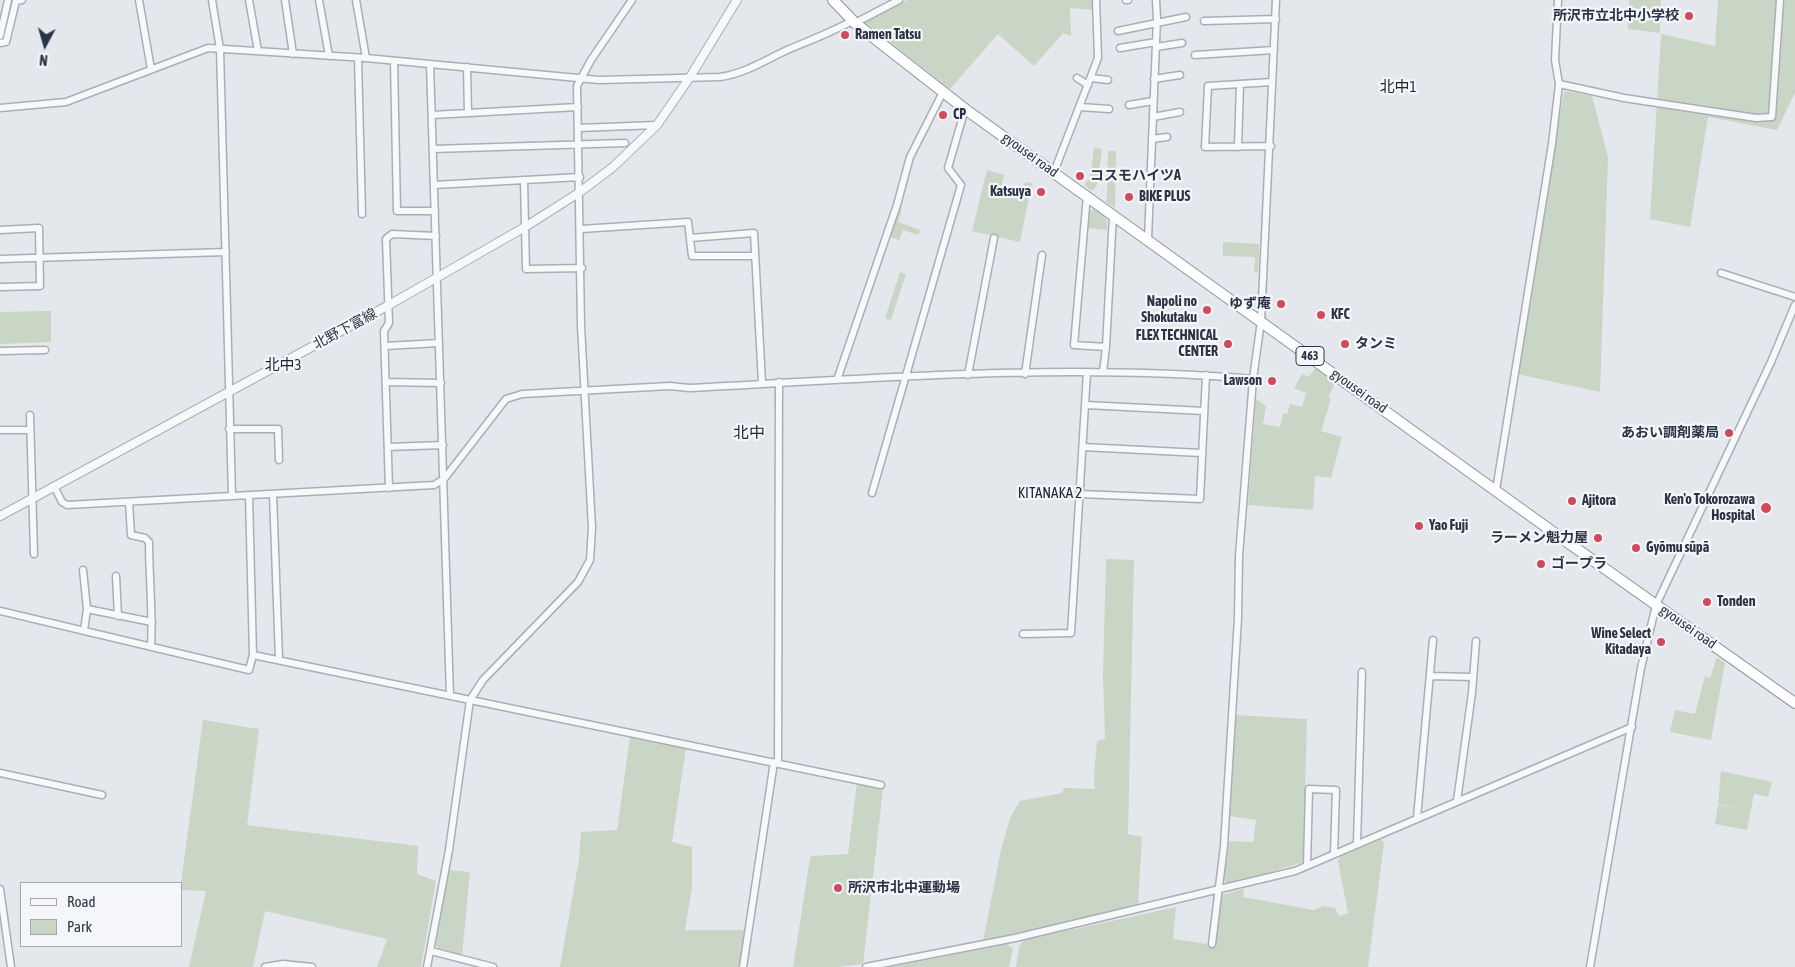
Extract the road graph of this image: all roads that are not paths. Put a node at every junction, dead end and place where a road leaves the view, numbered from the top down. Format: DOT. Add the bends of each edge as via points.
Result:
graph roads {
  1 [pos="8,0"];
  2 [pos="22,0"];
  3 [pos="139,0"];
  4 [pos="212,0"];
  5 [pos="249,0"];
  6 [pos="285,0"];
  7 [pos="319,0"];
  8 [pos="356,0"];
  9 [pos="632,0"];
  10 [pos="737,0"];
  11 [pos="833,0"];
  12 [pos="898,0"];
  13 [pos="1096,0"];
  14 [pos="1156,0"];
  15 [pos="1276,0"];
  16 [pos="1558,0"];
  17 [pos="1780,0"];
  18 [pos="1186,17"];
  19 [pos="1276,19"];
  20 [pos="1204,21"];
  21 [pos="853,22"];
  22 [pos="1157,23"];
  23 [pos="1118,31"];
  24 [pos="0,36"];
  25 [pos="0,43"];
  26 [pos="1182,43"];
  27 [pos="1156,44"];
  28 [pos="1120,48"];
  29 [pos="220,49"];
  30 [pos="1274,50"];
  31 [pos="258,51"];
  32 [pos="293,54"];
  33 [pos="1195,55"];
  34 [pos="329,56"];
  35 [pos="358,58"];
  36 [pos="366,58"];
  37 [pos="394,61"];
  38 [pos="430,64"];
  39 [pos="467,67"];
  40 [pos="152,69"];
  41 [pos="1180,75"];
  42 [pos="583,77"];
  43 [pos="690,78"];
  44 [pos="1077,78"];
  45 [pos="1154,79"];
  46 [pos="1108,80"];
  47 [pos="1090,81"];
  48 [pos="1272,82"];
  49 [pos="1240,84"];
  50 [pos="1559,84"];
  51 [pos="942,92"];
  52 [pos="1153,101"];
  53 [pos="1129,104"];
  54 [pos="578,107"];
  55 [pos="1080,107"];
  56 [pos="0,108"];
  57 [pos="965,108"];
  58 [pos="1109,109"];
  59 [pos="1180,112"];
  60 [pos="468,113"];
  61 [pos="432,115"];
  62 [pos="1153,117"];
  63 [pos="657,125"];
  64 [pos="578,128"];
  65 [pos="1167,137"];
  66 [pos="1152,139"];
  67 [pos="579,142"];
  68 [pos="625,143"];
  69 [pos="1271,146"];
  70 [pos="1238,147"];
  71 [pos="433,149"];
  72 [pos="1054,172"];
  73 [pos="580,177"];
  74 [pos="524,180"];
  75 [pos="434,185"];
  76 [pos="580,192"];
  77 [pos="1087,196"];
  78 [pos="435,211"];
  79 [pos="362,214"];
  80 [pos="1113,214"];
  81 [pos="525,227"];
  82 [pos="581,229"];
  83 [pos="0,230"];
  84 [pos="436,236"];
  85 [pos="690,238"];
  86 [pos="994,238"];
  87 [pos="1148,239"];
  88 [pos="226,252"];
  89 [pos="1042,254"];
  90 [pos="755,256"];
  91 [pos="40,258"];
  92 [pos="0,259"];
  93 [pos="582,268"];
  94 [pos="1721,273"];
  95 [pos="437,278"];
  96 [pos="0,287"];
  97 [pos="1795,297"];
  98 [pos="389,305"];
  99 [pos="1795,305"];
  100 [pos="1261,321"];
  101 [pos="439,343"];
  102 [pos="385,346"];
  103 [pos="1106,347"];
  104 [pos="45,350"];
  105 [pos="0,351"];
  106 [pos="1087,372"];
  107 [pos="1103,372"];
  108 [pos="1025,374"];
  109 [pos="968,375"];
  110 [pos="1206,375"];
  111 [pos="906,376"];
  112 [pos="1253,379"];
  113 [pos="837,380"];
  114 [pos="386,382"];
  115 [pos="779,382"];
  116 [pos="441,383"];
  117 [pos="762,383"];
  118 [pos="229,390"];
  119 [pos="584,390"];
  120 [pos="1086,405"];
  121 [pos="1204,411"];
  122 [pos="30,416"];
  123 [pos="229,429"];
  124 [pos="0,430"];
  125 [pos="30,430"];
  126 [pos="443,445"];
  127 [pos="388,447"];
  128 [pos="1083,447"];
  129 [pos="1202,453"];
  130 [pos="279,460"];
  131 [pos="444,479"];
  132 [pos="54,486"];
  133 [pos="389,488"];
  134 [pos="1496,490"];
  135 [pos="872,493"];
  136 [pos="273,494"];
  137 [pos="1080,494"];
  138 [pos="232,495"];
  139 [pos="249,496"];
  140 [pos="33,498"];
  141 [pos="129,502"];
  142 [pos="0,516"];
  143 [pos="34,554"];
  144 [pos="83,570"];
  145 [pos="116,576"];
  146 [pos="1656,605"];
  147 [pos="87,609"];
  148 [pos="0,611"];
  149 [pos="118,616"];
  150 [pos="152,622"];
  151 [pos="84,631"];
  152 [pos="1023,634"];
  153 [pos="1433,640"];
  154 [pos="1476,641"];
  155 [pos="151,647"];
  156 [pos="253,655"];
  157 [pos="279,659"];
  158 [pos="1362,672"];
  159 [pos="1430,676"];
  160 [pos="1473,677"];
  161 [pos="450,696"];
  162 [pos="470,700"];
  163 [pos="1795,703"];
  164 [pos="1632,727"];
  165 [pos="776,763"];
  166 [pos="0,773"];
  167 [pos="881,785"];
  168 [pos="102,795"];
  169 [pos="1457,801"];
  170 [pos="1418,818"];
  171 [pos="1357,844"];
  172 [pos="1334,854"];
  173 [pos="1307,866"];
  174 [pos="0,889"];
  175 [pos="1219,890"];
  176 [pos="1212,944"];
  177 [pos="431,951"];
  178 [pos="11,967"];
  179 [pos="265,967"];
  180 [pos="312,967"];
  181 [pos="427,967"];
  182 [pos="493,967"];
  183 [pos="743,967"];
  184 [pos="866,967"];
  185 [pos="1590,967"];
  1 -- 24 [label="street"];
  2 -- 25 [label="street" via="16,1 6,42"];
  3 -- 40 [label="street"];
  4 -- 29 [label="street"];
  5 -- 31 [label="street"];
  6 -- 32 [label="street"];
  7 -- 34 [label="street"];
  8 -- 36 [label="street"];
  9 -- 42 [label="street"];
  10 -- 43 [label="street, 北野下富線"];
  11 -- 21 [label="highway, gyousei road / 463"];
  12 -- 21 [label="street"];
  13 -- 47 [label="street" via="1098,58"];
  14 -- 22 [label="street"];
  15 -- 19 [label="street"];
  16 -- 50 [label="street" via="1555,60"];
  17 -- 50 [label="street" via="1772,117 1756,118 1624,98"];
  18 -- 22 [label="street"];
  19 -- 20 [label="street"];
  19 -- 30 [label="street"];
  21 -- 43 [label="street" via="734,75"];
  21 -- 51 [label="highway, gyousei road / 463"];
  22 -- 23 [label="street"];
  22 -- 27 [label="street"];
  26 -- 27 [label="street"];
  27 -- 28 [label="street"];
  27 -- 45 [label="street"];
  29 -- 31 [label="street"];
  29 -- 40 [label="street" via="200,50"];
  29 -- 88 [label="street"];
  30 -- 33 [label="street"];
  30 -- 48 [label="street"];
  31 -- 32 [label="street"];
  32 -- 34 [label="street"];
  34 -- 35 [label="street"];
  35 -- 36 [label="street"];
  35 -- 79 [label="street"];
  36 -- 37 [label="street"];
  37 -- 38 [label="street"];
  37 -- 78 [label="street" via="397,211"];
  38 -- 39 [label="street"];
  38 -- 61 [label="street"];
  39 -- 42 [label="street"];
  39 -- 60 [label="street"];
  40 -- 56 [label="street" via="66,102"];
  41 -- 45 [label="street"];
  42 -- 43 [label="street" via="600,80"];
  42 -- 54 [label="street" via="577,86"];
  43 -- 63 [label="street, 北野下富線"];
  44 -- 47 [label="street"];
  45 -- 52 [label="street"];
  46 -- 47 [label="street"];
  47 -- 55 [label="street"];
  48 -- 49 [label="street"];
  48 -- 69 [label="street"];
  49 -- 70 [label="street"];
  49 -- 70 [label="street" via="1208,86 1204,148"];
  50 -- 134 [label="street"];
  51 -- 57 [label="highway, gyousei road / 463"];
  51 -- 113 [label="street" via="910,157"];
  52 -- 53 [label="street"];
  52 -- 62 [label="street"];
  54 -- 60 [label="street"];
  54 -- 64 [label="street"];
  55 -- 58 [label="street"];
  55 -- 72 [label="street"];
  57 -- 72 [label="highway, gyousei road / 463"];
  57 -- 111 [label="street" via="948,168 961,185"];
  59 -- 62 [label="street"];
  60 -- 61 [label="street"];
  61 -- 71 [label="street"];
  62 -- 66 [label="street"];
  63 -- 64 [label="street"];
  63 -- 76 [label="street, 北野下富線"];
  64 -- 67 [label="street"];
  65 -- 66 [label="street"];
  66 -- 87 [label="street"];
  67 -- 68 [label="street"];
  67 -- 71 [label="street"];
  67 -- 73 [label="street"];
  69 -- 70 [label="street"];
  69 -- 100 [label="street"];
  71 -- 75 [label="street"];
  72 -- 77 [label="highway, gyousei road / 463"];
  73 -- 74 [label="street"];
  73 -- 76 [label="street"];
  74 -- 75 [label="street"];
  74 -- 81 [label="street"];
  75 -- 78 [label="street"];
  76 -- 81 [label="street, 北野下富線"];
  76 -- 82 [label="street"];
  77 -- 80 [label="highway, gyousei road / 463"];
  77 -- 103 [label="street" via="1074,345"];
  78 -- 84 [label="street"];
  80 -- 87 [label="highway, gyousei road / 463"];
  80 -- 103 [label="street"];
  81 -- 93 [label="street" via="526,269"];
  81 -- 95 [label="street, 北野下富線"];
  82 -- 85 [label="street" via="688,222"];
  82 -- 93 [label="street"];
  83 -- 91 [label="street" via="39,228"];
  84 -- 95 [label="street"];
  84 -- 98 [label="street" via="392,234 386,239"];
  85 -- 90 [label="street" via="692,256"];
  85 -- 90 [label="street" via="754,234"];
  86 -- 109 [label="street"];
  87 -- 100 [label="highway, gyousei road / 463"];
  88 -- 91 [label="street"];
  88 -- 118 [label="street"];
  89 -- 108 [label="street"];
  90 -- 117 [label="street"];
  91 -- 92 [label="street"];
  91 -- 96 [label="street" via="40,286"];
  93 -- 119 [label="street"];
  94 -- 97 [label="street"];
  95 -- 98 [label="street, 北野下富線"];
  95 -- 101 [label="street"];
  98 -- 102 [label="street"];
  98 -- 118 [label="street, 北野下富線"];
  99 -- 146 [label="street" via="1772,362"];
  100 -- 112 [label="street"];
  100 -- 134 [label="highway, gyousei road / 463"];
  101 -- 102 [label="street"];
  101 -- 116 [label="street"];
  102 -- 114 [label="street"];
  103 -- 107 [label="street"];
  104 -- 105 [label="street"];
  106 -- 107 [label="street"];
  106 -- 108 [label="street"];
  106 -- 120 [label="street"];
  107 -- 110 [label="street"];
  108 -- 109 [label="street"];
  109 -- 111 [label="street"];
  110 -- 112 [label="street"];
  110 -- 121 [label="street"];
  111 -- 113 [label="street"];
  111 -- 135 [label="street"];
  112 -- 175 [label="street"];
  113 -- 115 [label="street"];
  114 -- 116 [label="street"];
  114 -- 127 [label="street"];
  115 -- 117 [label="street"];
  115 -- 165 [label="street"];
  116 -- 126 [label="street"];
  117 -- 119 [label="street"];
  118 -- 123 [label="street"];
  118 -- 132 [label="street, 北野下富線"];
  119 -- 131 [label="street" via="522,394 506,399"];
  119 -- 162 [label="street" via="592,528 590,560 578,582 483,680"];
  120 -- 121 [label="street"];
  120 -- 128 [label="street"];
  121 -- 129 [label="street"];
  122 -- 125 [label="street"];
  123 -- 130 [label="street" via="278,429"];
  123 -- 138 [label="street"];
  124 -- 125 [label="street"];
  125 -- 140 [label="street"];
  126 -- 127 [label="street"];
  126 -- 131 [label="street"];
  127 -- 133 [label="street"];
  128 -- 129 [label="street"];
  128 -- 137 [label="street"];
  129 -- 137 [label="street" via="1200,500"];
  131 -- 133 [label="street" via="434,485"];
  131 -- 161 [label="street"];
  132 -- 140 [label="street, 北野下富線"];
  132 -- 141 [label="street" via="67,505"];
  133 -- 136 [label="street"];
  134 -- 146 [label="highway, gyousei road / 463"];
  136 -- 139 [label="street"];
  136 -- 157 [label="street"];
  137 -- 152 [label="street" via="1071,633"];
  138 -- 139 [label="street"];
  138 -- 141 [label="street"];
  139 -- 156 [label="street"];
  140 -- 142 [label="street, 北野下富線"];
  140 -- 143 [label="street"];
  141 -- 150 [label="street" via="131,535 149,542"];
  144 -- 147 [label="street"];
  145 -- 149 [label="street"];
  146 -- 163 [label="highway, gyousei road / 463"];
  146 -- 164 [label="street" via="1641,668"];
  147 -- 149 [label="street"];
  147 -- 151 [label="street"];
  148 -- 151 [label="street"];
  149 -- 150 [label="street"];
  150 -- 155 [label="street"];
  151 -- 155 [label="street"];
  153 -- 159 [label="street"];
  154 -- 160 [label="street"];
  155 -- 156 [label="street" via="249,670"];
  156 -- 157 [label="street"];
  157 -- 161 [label="street"];
  158 -- 171 [label="street"];
  159 -- 160 [label="street"];
  159 -- 170 [label="street"];
  160 -- 169 [label="street"];
  161 -- 162 [label="street"];
  162 -- 165 [label="street"];
  162 -- 177 [label="street"];
  164 -- 169 [label="street"];
  164 -- 185 [label="street"];
  165 -- 167 [label="street"];
  165 -- 183 [label="street"];
  166 -- 168 [label="street"];
  169 -- 170 [label="street"];
  170 -- 171 [label="street"];
  171 -- 172 [label="street"];
  172 -- 173 [label="street"];
  172 -- 173 [label="street" via="1336,790 1309,790"];
  173 -- 175 [label="street"];
  174 -- 178 [label="street"];
  175 -- 176 [label="street"];
  175 -- 184 [label="street" via="1015,938"];
  177 -- 181 [label="street"];
  177 -- 182 [label="street"];
  179 -- 180 [label="street" via="283,964"];
}
